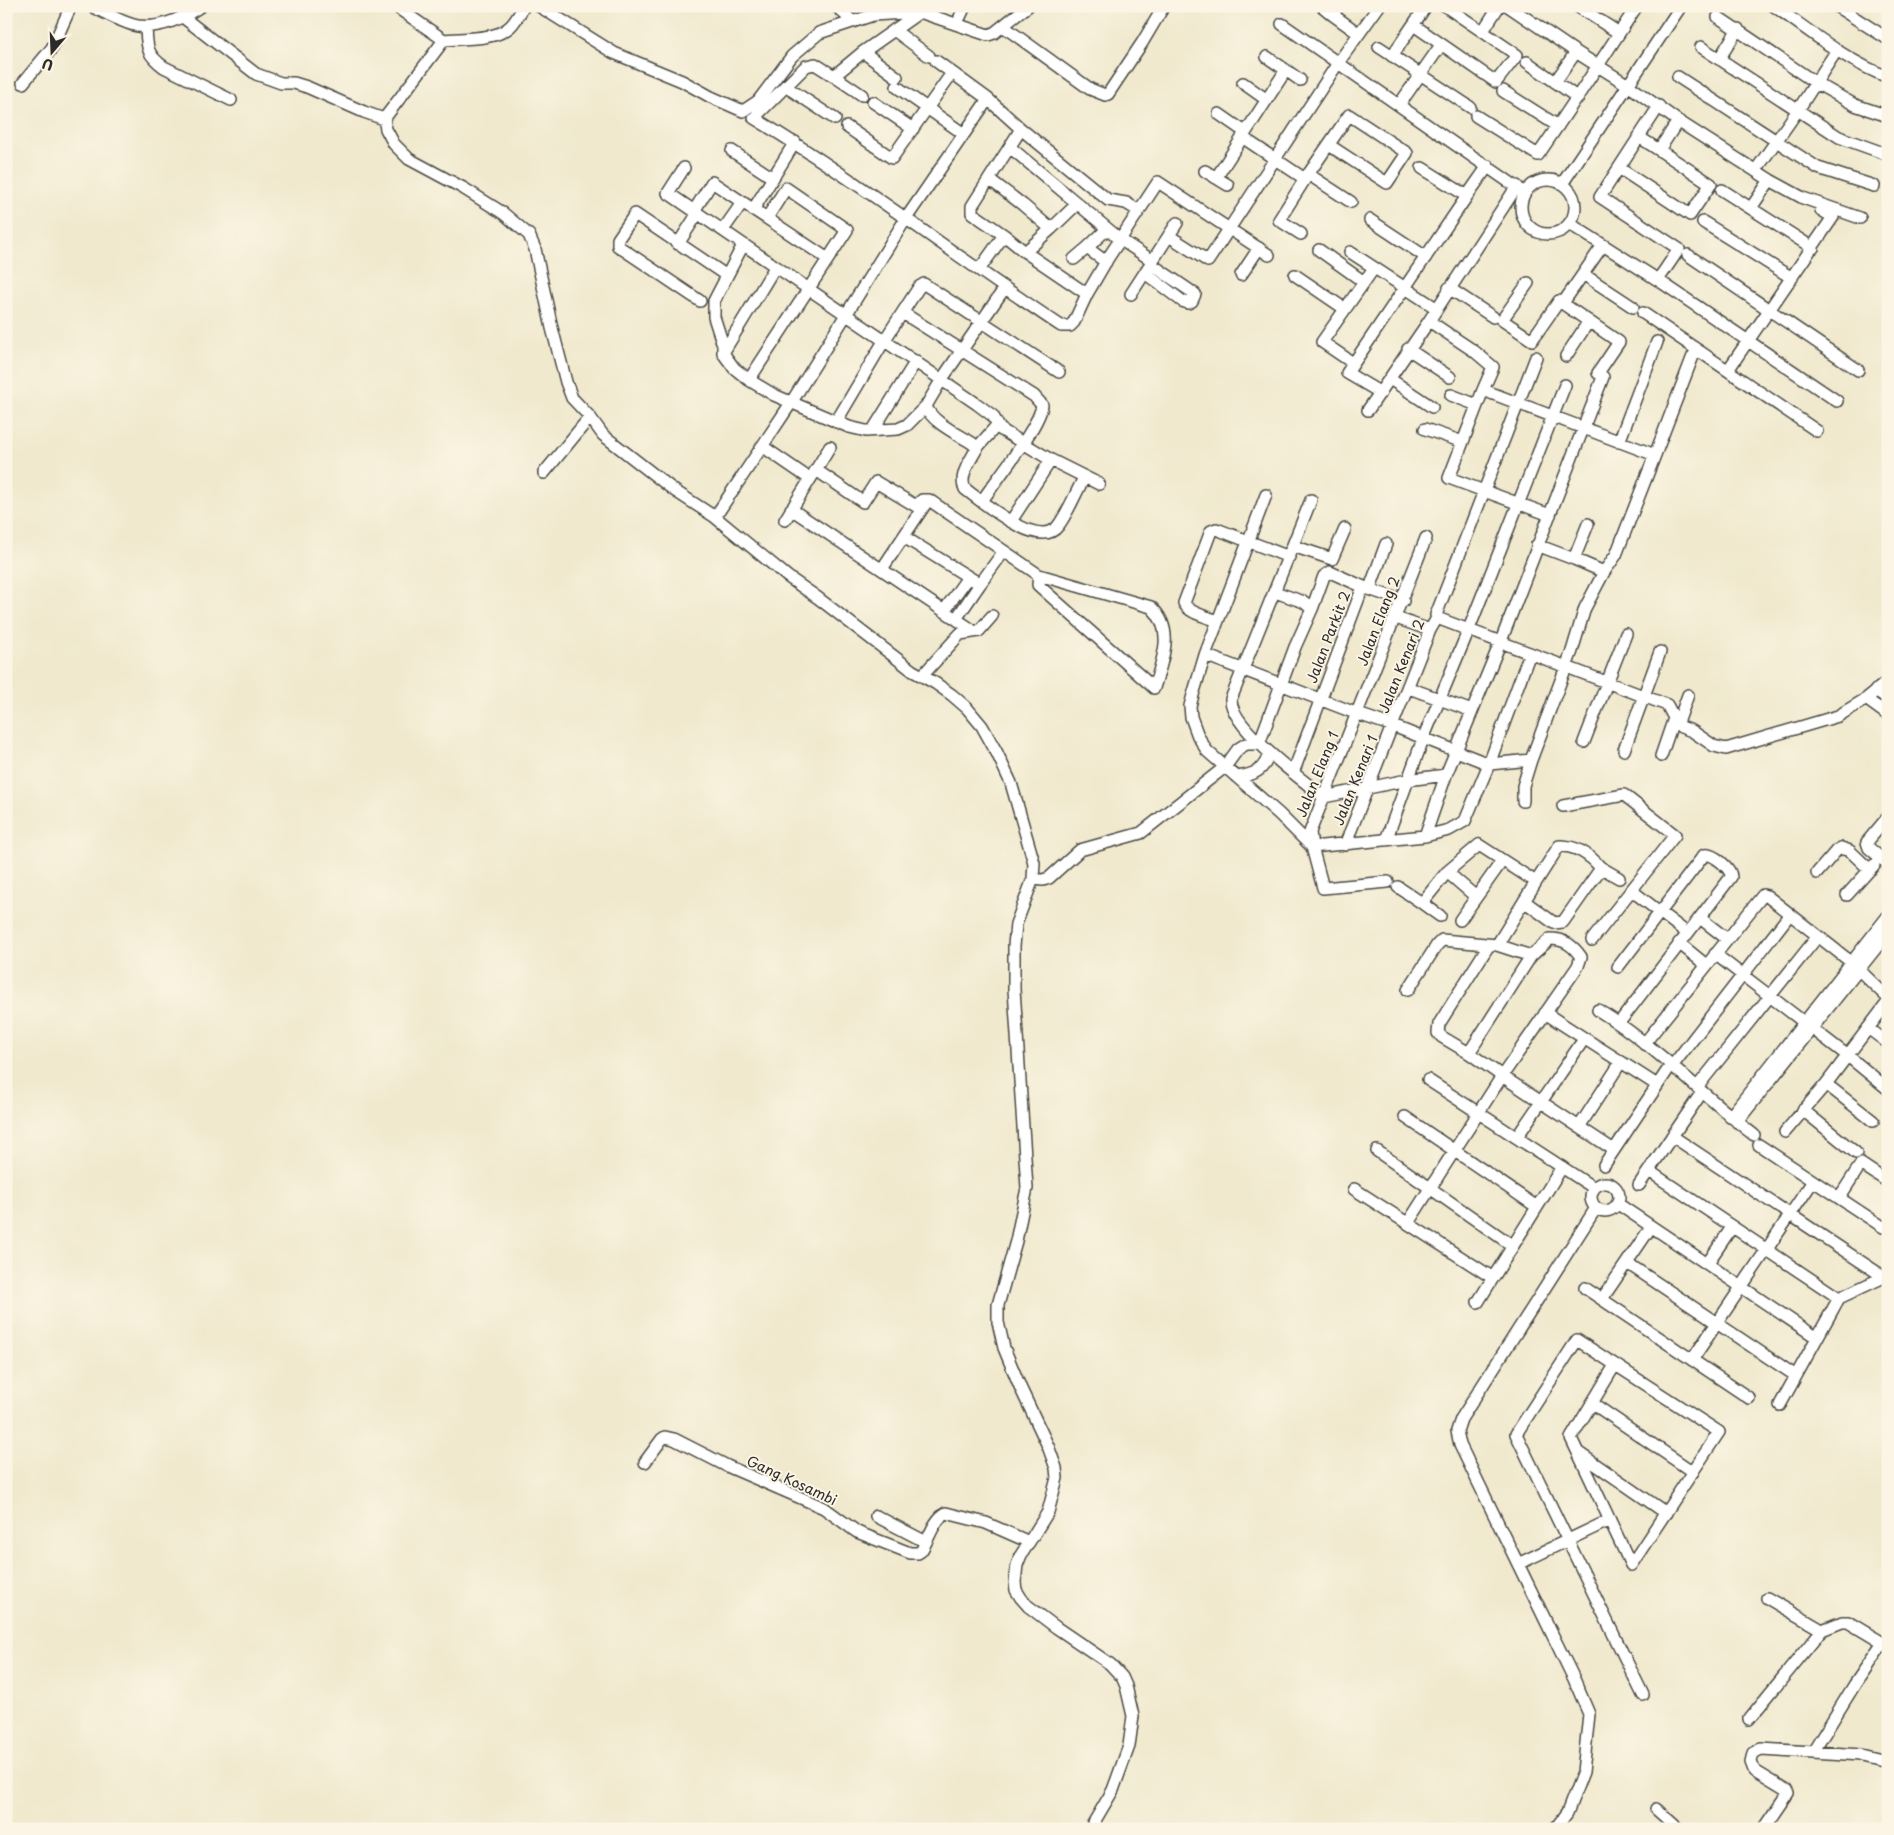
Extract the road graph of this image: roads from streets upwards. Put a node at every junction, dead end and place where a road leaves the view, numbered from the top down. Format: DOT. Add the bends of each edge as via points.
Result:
graph roads {
  1 [pos="71,6"];
  2 [pos="91,6"];
  3 [pos="200,6"];
  4 [pos="395,6"];
  5 [pos="524,6"];
  6 [pos="539,6"];
  7 [pos="836,6"];
  8 [pos="1028,6"];
  9 [pos="1164,6"];
  10 [pos="1379,6"];
  11 [pos="1426,6"];
  12 [pos="1499,6"];
  13 [pos="1508,6"];
  14 [pos="1577,6"];
  15 [pos="1637,6"];
  16 [pos="1681,6"];
  17 [pos="1774,6"];
  18 [pos="1836,6"];
  19 [pos="1328,8"];
  20 [pos="1450,8"];
  21 [pos="921,9"];
  22 [pos="1718,17"];
  23 [pos="184,18"];
  24 [pos="852,21"];
  25 [pos="1282,24"];
  26 [pos="1003,26"];
  27 [pos="1415,26"];
  28 [pos="146,27"];
  29 [pos="1738,29"];
  30 [pos="894,30"];
  31 [pos="1483,32"];
  32 [pos="1358,33"];
  33 [pos="1619,34"];
  34 [pos="1888,39"];
  35 [pos="444,40"];
  36 [pos="1441,45"];
  37 [pos="1379,47"];
  38 [pos="1701,47"];
  39 [pos="1837,50"];
  40 [pos="862,52"];
  41 [pos="1576,52"];
  42 [pos="1392,56"];
  43 [pos="1267,57"];
  44 [pos="1719,59"];
  45 [pos="1527,62"];
  46 [pos="1338,63"];
  47 [pos="1597,65"];
  48 [pos="1286,70"];
  49 [pos="952,73"];
  50 [pos="1421,74"];
  51 [pos="834,76"];
  52 [pos="1678,77"];
  53 [pos="1888,77"];
  54 [pos="1300,80"];
  55 [pos="1556,82"];
  56 [pos="1243,83"];
  57 [pos="1816,83"];
  58 [pos="23,84"];
  59 [pos="1628,85"];
  60 [pos="785,86"];
  61 [pos="1503,91"];
  62 [pos="862,95"];
  63 [pos="1578,98"];
  64 [pos="988,99"];
  65 [pos="230,100"];
  66 [pos="1267,100"];
  67 [pos="873,102"];
  68 [pos="1399,105"];
  69 [pos="1659,106"];
  70 [pos="927,108"];
  71 [pos="1798,110"];
  72 [pos="1219,114"];
  73 [pos="1888,116"];
  74 [pos="384,119"];
  75 [pos="835,119"];
  76 [pos="1678,121"];
  77 [pos="1558,126"];
  78 [pos="847,127"];
  79 [pos="913,129"];
  80 [pos="1022,129"];
  81 [pos="964,134"];
  82 [pos="1244,134"];
  83 [pos="1639,137"];
  84 [pos="1778,140"];
  85 [pos="795,142"];
  86 [pos="1329,145"];
  87 [pos="1011,148"];
  88 [pos="1659,150"];
  89 [pos="732,151"];
  90 [pos="1886,154"];
  91 [pos="1275,159"];
  92 [pos="1488,166"];
  93 [pos="684,168"];
  94 [pos="1422,168"];
  95 [pos="1619,168"];
  96 [pos="1756,170"];
  97 [pos="1205,171"];
  98 [pos="1307,176"];
  99 [pos="773,178"];
  100 [pos="1216,178"];
  101 [pos="989,180"];
  102 [pos="1770,180"];
  103 [pos="1562,184"];
  104 [pos="1228,185"];
  105 [pos="1874,186"];
  106 [pos="1521,189"];
  107 [pos="1722,190"];
  108 [pos="1467,196"];
  109 [pos="1803,198"];
  110 [pos="742,202"];
  111 [pos="1350,202"];
  112 [pos="1077,204"];
  113 [pos="1751,208"];
  114 [pos="754,210"];
  115 [pos="1139,211"];
  116 [pos="696,212"];
  117 [pos="767,218"];
  118 [pos="1860,218"];
  119 [pos="905,220"];
  120 [pos="1370,220"];
  121 [pos="1703,222"];
  122 [pos="1178,223"];
  123 [pos="1570,224"];
  124 [pos="1051,229"];
  125 [pos="1107,229"];
  126 [pos="1228,229"];
  127 [pos="723,230"];
  128 [pos="1301,234"];
  129 [pos="1004,235"];
  130 [pos="1169,236"];
  131 [pos="1121,240"];
  132 [pos="678,244"];
  133 [pos="743,245"];
  134 [pos="1603,245"];
  135 [pos="1087,248"];
  136 [pos="1258,248"];
  137 [pos="1813,248"];
  138 [pos="1319,250"];
  139 [pos="1025,252"];
  140 [pos="1350,252"];
  141 [pos="1269,255"];
  142 [pos="1688,255"];
  143 [pos="1426,257"];
  144 [pos="828,259"];
  145 [pos="1074,259"];
  146 [pos="1106,262"];
  147 [pos="1149,266"];
  148 [pos="775,268"];
  149 [pos="1374,268"];
  150 [pos="978,270"];
  151 [pos="1583,274"];
  152 [pos="1242,275"];
  153 [pos="1295,275"];
  154 [pos="727,276"];
  155 [pos="1792,278"];
  156 [pos="1658,280"];
  157 [pos="1364,282"];
  158 [pos="1528,283"];
  159 [pos="807,288"];
  160 [pos="1404,288"];
  161 [pos="1449,288"];
  162 [pos="1004,289"];
  163 [pos="1087,294"];
  164 [pos="1131,294"];
  165 [pos="700,301"];
  166 [pos="1563,303"];
  167 [pos="1436,308"];
  168 [pos="1345,309"];
  169 [pos="1769,310"];
  170 [pos="904,313"];
  171 [pos="846,314"];
  172 [pos="1492,317"];
  173 [pos="981,321"];
  174 [pos="1429,321"];
  175 [pos="1589,321"];
  176 [pos="884,341"];
  177 [pos="1748,341"];
  178 [pos="1657,342"];
  179 [pos="1408,350"];
  180 [pos="962,352"];
  181 [pos="723,353"];
  182 [pos="1566,356"];
  183 [pos="1693,356"];
  184 [pos="1536,357"];
  185 [pos="916,361"];
  186 [pos="1353,363"];
  187 [pos="1728,370"];
  188 [pos="1858,370"];
  189 [pos="1059,372"];
  190 [pos="1450,377"];
  191 [pos="1390,379"];
  192 [pos="748,380"];
  193 [pos="942,380"];
  194 [pos="1565,385"];
  195 [pos="1483,390"];
  196 [pos="1381,392"];
  197 [pos="1451,395"];
  198 [pos="1837,401"];
  199 [pos="791,403"];
  200 [pos="1518,404"];
  201 [pos="1477,405"];
  202 [pos="926,406"];
  203 [pos="1432,407"];
  204 [pos="1368,410"];
  205 [pos="590,416"];
  206 [pos="1553,416"];
  207 [pos="836,422"];
  208 [pos="996,425"];
  209 [pos="1584,428"];
  210 [pos="1425,429"];
  211 [pos="873,430"];
  212 [pos="1817,431"];
  213 [pos="1463,442"];
  214 [pos="1619,442"];
  215 [pos="1023,443"];
  216 [pos="762,446"];
  217 [pos="830,447"];
  218 [pos="977,448"];
  219 [pos="1655,455"];
  220 [pos="1051,460"];
  221 [pos="544,473"];
  222 [pos="813,475"];
  223 [pos="1084,478"];
  224 [pos="1099,484"];
  225 [pos="1484,491"];
  226 [pos="1266,495"];
  227 [pos="929,500"];
  228 [pos="1312,500"];
  229 [pos="982,501"];
  230 [pos="1519,503"];
  231 [pos="791,509"];
  232 [pos="1550,515"];
  233 [pos="715,517"];
  234 [pos="784,520"];
  235 [pos="1011,522"];
  236 [pos="1588,524"];
  237 [pos="1345,529"];
  238 [pos="904,537"];
  239 [pos="1426,538"];
  240 [pos="1249,542"];
  241 [pos="1386,544"];
  242 [pos="1537,545"];
  243 [pos="1004,551"];
  244 [pos="1291,551"];
  245 [pos="1574,559"];
  246 [pos="882,569"];
  247 [pos="1604,572"];
  248 [pos="1039,575"];
  249 [pos="968,577"];
  250 [pos="1063,582"];
  251 [pos="980,584"];
  252 [pos="1368,588"];
  253 [pos="1275,592"];
  254 [pos="1052,596"];
  255 [pos="1402,601"];
  256 [pos="1312,609"];
  257 [pos="944,611"];
  258 [pos="992,616"];
  259 [pos="1396,618"];
  260 [pos="1437,618"];
  261 [pos="956,619"];
  262 [pos="1218,621"];
  263 [pos="971,629"];
  264 [pos="1468,629"];
  265 [pos="1430,630"];
  266 [pos="1626,634"];
  267 [pos="1501,641"];
  268 [pos="1660,652"];
  269 [pos="1530,653"];
  270 [pos="1205,655"];
  271 [pos="1566,666"];
  272 [pos="1244,671"];
  273 [pos="922,676"];
  274 [pos="1607,681"];
  275 [pos="1888,681"];
  276 [pos="1282,685"];
  277 [pos="1409,688"];
  278 [pos="1876,690"];
  279 [pos="1644,695"];
  280 [pos="1688,695"];
  281 [pos="1321,699"];
  282 [pos="1866,699"];
  283 [pos="1888,699"];
  284 [pos="1438,700"];
  285 [pos="1472,711"];
  286 [pos="1358,714"];
  287 [pos="1888,715"];
  288 [pos="1676,720"];
  289 [pos="1393,726"];
  290 [pos="1423,739"];
  291 [pos="1584,742"];
  292 [pos="1259,744"];
  293 [pos="1624,750"];
  294 [pos="1456,751"];
  295 [pos="1269,753"];
  296 [pos="1661,756"];
  297 [pos="1531,760"];
  298 [pos="1490,764"];
  299 [pos="1225,768"];
  300 [pos="1293,773"];
  301 [pos="1446,775"];
  302 [pos="1237,777"];
  303 [pos="1407,780"];
  304 [pos="1368,788"];
  305 [pos="1324,796"];
  306 [pos="1523,801"];
  307 [pos="1563,806"];
  308 [pos="1888,817"];
  309 [pos="1425,836"];
  310 [pos="1386,840"];
  311 [pos="1867,842"];
  312 [pos="1345,845"];
  313 [pos="1312,847"];
  314 [pos="1849,850"];
  315 [pos="1502,861"];
  316 [pos="1884,861"];
  317 [pos="1600,867"];
  318 [pos="1870,870"];
  319 [pos="1447,872"];
  320 [pos="1817,873"];
  321 [pos="1620,878"];
  322 [pos="1033,879"];
  323 [pos="1536,882"];
  324 [pos="1631,890"];
  325 [pos="1847,895"];
  326 [pos="1476,897"];
  327 [pos="1524,901"];
  328 [pos="1422,902"];
  329 [pos="1660,911"];
  330 [pos="1790,914"];
  331 [pos="1440,916"];
  332 [pos="1888,916"];
  333 [pos="1700,918"];
  334 [pos="1460,920"];
  335 [pos="1687,933"];
  336 [pos="1888,933"];
  337 [pos="1818,936"];
  338 [pos="1592,940"];
  339 [pos="1727,940"];
  340 [pos="1680,943"];
  341 [pos="1493,945"];
  342 [pos="1715,954"];
  343 [pos="1532,956"];
  344 [pos="1706,965"];
  345 [pos="1854,966"];
  346 [pos="1618,967"];
  347 [pos="1743,976"];
  348 [pos="1408,990"];
  349 [pos="1770,996"];
  350 [pos="1888,998"];
  351 [pos="1888,1002"];
  352 [pos="1598,1010"];
  353 [pos="1545,1013"];
  354 [pos="1619,1023"];
  355 [pos="1808,1026"];
  356 [pos="1868,1028"];
  357 [pos="1584,1039"];
  358 [pos="1644,1044"];
  359 [pos="1888,1044"];
  360 [pos="1469,1052"];
  361 [pos="1848,1056"];
  362 [pos="1621,1062"];
  363 [pos="1670,1068"];
  364 [pos="1502,1076"];
  365 [pos="1428,1080"];
  366 [pos="1826,1084"];
  367 [pos="1657,1085"];
  368 [pos="1888,1089"];
  369 [pos="1698,1092"];
  370 [pos="1541,1102"];
  371 [pos="1803,1110"];
  372 [pos="1479,1111"];
  373 [pos="1405,1117"];
  374 [pos="1734,1119"];
  375 [pos="1873,1121"];
  376 [pos="1579,1127"];
  377 [pos="1785,1132"];
  378 [pos="1672,1136"];
  379 [pos="1517,1137"];
  380 [pos="1614,1150"];
  381 [pos="1378,1151"];
  382 [pos="1454,1152"];
  383 [pos="1856,1153"];
  384 [pos="1604,1165"];
  385 [pos="1562,1167"];
  386 [pos="1649,1171"];
  387 [pos="1813,1180"];
  388 [pos="1888,1182"];
  389 [pos="1639,1185"];
  390 [pos="1430,1188"];
  391 [pos="1594,1188"];
  392 [pos="1354,1189"];
  393 [pos="1839,1198"];
  394 [pos="1618,1204"];
  395 [pos="1537,1207"];
  396 [pos="1596,1208"];
  397 [pos="1790,1214"];
  398 [pos="1408,1223"];
  399 [pos="1651,1226"];
  400 [pos="1732,1227"];
  401 [pos="1883,1227"];
  402 [pos="1513,1246"];
  403 [pos="1766,1250"];
  404 [pos="1626,1263"];
  405 [pos="1707,1264"];
  406 [pos="1493,1278"];
  407 [pos="1741,1287"];
  408 [pos="1585,1288"];
  409 [pos="1839,1298"];
  410 [pos="1602,1299"];
  411 [pos="1478,1302"];
  412 [pos="1717,1323"];
  413 [pos="1816,1337"];
  414 [pos="1692,1360"];
  415 [pos="1615,1365"];
  416 [pos="1796,1376"];
  417 [pos="1749,1398"];
  418 [pos="1592,1403"];
  419 [pos="1780,1405"];
  420 [pos="1578,1452"];
  421 [pos="645,1462"];
  422 [pos="1693,1472"];
  423 [pos="1666,1513"];
  424 [pos="876,1516"];
  425 [pos="1610,1520"];
  426 [pos="1568,1540"];
  427 [pos="926,1542"];
  428 [pos="1029,1542"];
  429 [pos="1518,1564"];
  430 [pos="1767,1598"];
  431 [pos="1822,1630"];
  432 [pos="1885,1644"];
  433 [pos="1642,1696"];
  434 [pos="1749,1719"];
  435 [pos="1813,1752"];
  436 [pos="1888,1759"];
  437 [pos="1656,1809"];
  438 [pos="1090,1829"];
  439 [pos="1555,1829"];
  440 [pos="1676,1829"];
  441 [pos="1764,1829"];
  1 -- 58 [label="street" via="52,48"];
  2 -- 28 [label="street" via="127,23"];
  3 -- 23 [label="street"];
  4 -- 35 [label="street"];
  5 -- 35 [label="street" via="508,29 499,34"];
  6 -- 24 [label="street" via="614,53 743,110 758,100 792,56 819,33"];
  7 -- 24 [label="street"];
  8 -- 26 [label="street"];
  9 -- 26 [label="street" via="1105,95 1090,89"];
  10 -- 32 [label="street"];
  11 -- 27 [label="street"];
  12 -- 31 [label="street"];
  13 -- 41 [label="street"];
  14 -- 33 [label="street"];
  15 -- 33 [label="street"];
  16 -- 59 [label="street"];
  17 -- 39 [label="street"];
  18 -- 34 [label="street"];
  19 -- 32 [label="street"];
  20 -- 31 [label="street"];
  21 -- 24 [label="street"];
  21 -- 26 [label="street" via="988,35"];
  21 -- 30 [label="street"];
  22 -- 29 [label="street"];
  23 -- 28 [label="street"];
  23 -- 74 [label="street" via="256,74 280,83 307,87"];
  25 -- 46 [label="street"];
  27 -- 36 [label="street"];
  27 -- 42 [label="street"];
  28 -- 65 [label="street" via="148,49 156,61"];
  29 -- 44 [label="street"];
  29 -- 57 [label="street"];
  30 -- 40 [label="street"];
  30 -- 49 [label="street"];
  31 -- 36 [label="street" via="1518,55 1496,82"];
  32 -- 46 [label="street"];
  33 -- 47 [label="street"];
  35 -- 74 [label="street"];
  36 -- 50 [label="street"];
  37 -- 42 [label="street"];
  38 -- 44 [label="street"];
  39 -- 53 [label="street"];
  39 -- 57 [label="street"];
  40 -- 51 [label="street"];
  40 -- 70 [label="street"];
  41 -- 47 [label="street"];
  41 -- 55 [label="street"];
  42 -- 50 [label="street"];
  43 -- 48 [label="street"];
  44 -- 71 [label="street"];
  45 -- 55 [label="street"];
  46 -- 68 [label="street"];
  46 -- 91 [label="street"];
  47 -- 59 [label="street"];
  47 -- 63 [label="street"];
  48 -- 54 [label="street"];
  48 -- 66 [label="street"];
  49 -- 64 [label="street"];
  49 -- 70 [label="street"];
  50 -- 68 [label="street"];
  50 -- 77 [label="street" via="1538,155"];
  51 -- 60 [label="street" via="811,64"];
  51 -- 62 [label="street"];
  52 -- 84 [label="street"];
  55 -- 63 [label="street"];
  56 -- 66 [label="street"];
  57 -- 71 [label="street"];
  57 -- 73 [label="street" via="1855,105"];
  59 -- 69 [label="street"];
  59 -- 103 [label="street"];
  60 -- 75 [label="street"];
  60 -- 85 [label="street" via="754,118"];
  61 -- 77 [label="street"];
  63 -- 77 [label="street"];
  64 -- 80 [label="street"];
  64 -- 81 [label="street"];
  66 -- 82 [label="street"];
  67 -- 79 [label="street"];
  68 -- 92 [label="street"];
  69 -- 76 [label="street"];
  69 -- 83 [label="street"];
  70 -- 79 [label="street"];
  70 -- 81 [label="street"];
  71 -- 84 [label="street"];
  71 -- 90 [label="street" via="1839,137"];
  72 -- 82 [label="street"];
  74 -- 205 [label="street" via="394,144 410,159 464,188 529,235 566,382 572,398"];
  76 -- 88 [label="street"];
  76 -- 96 [label="street"];
  78 -- 79 [label="street" via="892,158"];
  80 -- 87 [label="street"];
  80 -- 115 [label="street" via="1108,200 1126,203"];
  81 -- 119 [label="street"];
  82 -- 91 [label="street"];
  82 -- 100 [label="street"];
  83 -- 88 [label="street"];
  83 -- 95 [label="street"];
  84 -- 96 [label="street"];
  84 -- 105 [label="street" via="1818,168"];
  85 -- 99 [label="street"];
  85 -- 119 [label="street"];
  86 -- 86 [label="street" via="1387,183 1407,153 1349,115"];
  86 -- 98 [label="street"];
  87 -- 101 [label="street"];
  87 -- 112 [label="street"];
  88 -- 95 [label="street" via="1711,184 1690,214"];
  89 -- 99 [label="street"];
  91 -- 98 [label="street"];
  91 -- 126 [label="street"];
  92 -- 106 [label="street"];
  92 -- 108 [label="street"];
  93 -- 116 [label="street" via="668,193"];
  94 -- 108 [label="street"];
  95 -- 156 [label="street" via="1600,197 1679,249"];
  96 -- 102 [label="street"];
  97 -- 100 [label="street"];
  98 -- 111 [label="street"];
  98 -- 128 [label="street" via="1279,220"];
  99 -- 114 [label="street"];
  100 -- 104 [label="street"];
  101 -- 124 [label="street"];
  101 -- 129 [label="street" via="972,206 972,213"];
  102 -- 109 [label="street"];
  102 -- 113 [label="street"];
  103 -- 106 [label="street" via="1552,180 1541,181"];
  103 -- 123 [label="street" via="1573,195 1575,203 1576,211"];
  106 -- 123 [label="street" via="1521,212 1532,230 1551,235"];
  106 -- 161 [label="street"];
  107 -- 113 [label="street"];
  108 -- 143 [label="street"];
  109 -- 118 [label="street"];
  109 -- 137 [label="street" via="1833,217"];
  110 -- 114 [label="street"];
  110 -- 116 [label="street" via="712,182"];
  110 -- 127 [label="street"];
  112 -- 124 [label="street"];
  112 -- 125 [label="street"];
  113 -- 137 [label="street"];
  114 -- 117 [label="street"];
  115 -- 126 [label="street" via="1158,182"];
  115 -- 131 [label="street"];
  116 -- 127 [label="street"];
  116 -- 132 [label="street"];
  117 -- 144 [label="street"];
  117 -- 144 [label="street" via="786,188 846,230"];
  119 -- 150 [label="street"];
  119 -- 171 [label="street"];
  120 -- 143 [label="street"];
  121 -- 155 [label="street"];
  122 -- 130 [label="street"];
  123 -- 134 [label="street"];
  124 -- 139 [label="street"];
  125 -- 131 [label="street"];
  125 -- 135 [label="street"];
  126 -- 130 [label="street" via="1208,261"];
  126 -- 136 [label="street"];
  127 -- 133 [label="street"];
  129 -- 139 [label="street"];
  129 -- 150 [label="street"];
  130 -- 147 [label="street"];
  131 -- 146 [label="street"];
  131 -- 147 [label="street"];
  132 -- 154 [label="street"];
  132 -- 165 [label="street" via="635,214 618,240 618,246"];
  133 -- 148 [label="street"];
  133 -- 154 [label="street"];
  134 -- 151 [label="street"];
  134 -- 156 [label="street"];
  135 -- 145 [label="street"];
  135 -- 146 [label="street"];
  136 -- 141 [label="street"];
  136 -- 152 [label="street"];
  137 -- 155 [label="street"];
  138 -- 157 [label="street"];
  139 -- 163 [label="street"];
  140 -- 149 [label="street"];
  142 -- 169 [label="street"];
  143 -- 160 [label="street"];
  144 -- 159 [label="street"];
  146 -- 163 [label="street"];
  147 -- 164 [label="street"];
  148 -- 159 [label="street"];
  148 -- 181 [label="street"];
  149 -- 157 [label="street"];
  149 -- 160 [label="street"];
  150 -- 162 [label="street"];
  151 -- 166 [label="street"];
  151 -- 187 [label="street"];
  153 -- 168 [label="street"];
  154 -- 181 [label="street" via="713,309"];
  155 -- 169 [label="street"];
  156 -- 177 [label="street"];
  157 -- 168 [label="street"];
  158 -- 166 [label="street" via="1502,320 1532,340 1559,301"];
  159 -- 171 [label="street"];
  159 -- 192 [label="street"];
  160 -- 167 [label="street"];
  160 -- 186 [label="street"];
  161 -- 167 [label="street"];
  161 -- 172 [label="street"];
  162 -- 163 [label="street" via="1061,326 1070,326 1074,322"];
  162 -- 173 [label="street"];
  166 -- 175 [label="street"];
  167 -- 174 [label="street"];
  168 -- 186 [label="street" via="1322,342"];
  169 -- 177 [label="street"];
  169 -- 188 [label="street"];
  170 -- 173 [label="street" via="924,284"];
  170 -- 176 [label="street"];
  170 -- 180 [label="street"];
  171 -- 176 [label="street"];
  171 -- 199 [label="street"];
  173 -- 180 [label="street"];
  173 -- 189 [label="street"];
  174 -- 179 [label="street"];
  174 -- 195 [label="street" via="1493,367"];
  175 -- 182 [label="street"];
  175 -- 209 [label="street" via="1619,342 1600,375"];
  176 -- 185 [label="street"];
  176 -- 207 [label="street"];
  177 -- 187 [label="street"];
  177 -- 198 [label="street"];
  178 -- 214 [label="street"];
  179 -- 190 [label="street"];
  179 -- 191 [label="street"];
  180 -- 193 [label="street"];
  180 -- 215 [label="street" via="1039,400 1042,410"];
  181 -- 192 [label="street"];
  183 -- 219 [label="street"];
  184 -- 200 [label="street, Jalan Kenari 2"];
  185 -- 193 [label="street"];
  185 -- 211 [label="street"];
  186 -- 196 [label="street" via="1347,373"];
  187 -- 212 [label="street"];
  191 -- 196 [label="street"];
  191 -- 203 [label="street"];
  192 -- 199 [label="street"];
  193 -- 202 [label="street"];
  193 -- 208 [label="street" via="988,411"];
  194 -- 206 [label="street"];
  195 -- 200 [label="street"];
  195 -- 201 [label="street"];
  196 -- 204 [label="street"];
  197 -- 201 [label="street"];
  199 -- 207 [label="street"];
  199 -- 216 [label="street"];
  200 -- 206 [label="street"];
  200 -- 225 [label="street, Jalan Kenari 2"];
  201 -- 213 [label="street"];
  202 -- 211 [label="street" via="907,426"];
  202 -- 218 [label="street" via="934,419"];
  205 -- 221 [label="street"];
  205 -- 233 [label="street" via="603,435 675,491"];
  206 -- 209 [label="street"];
  206 -- 230 [label="street"];
  207 -- 211 [label="street" via="858,430"];
  208 -- 215 [label="street"];
  208 -- 218 [label="street"];
  209 -- 214 [label="street"];
  209 -- 232 [label="street"];
  210 -- 213 [label="street"];
  213 -- 225 [label="street" via="1449,478"];
  214 -- 219 [label="street"];
  215 -- 220 [label="street"];
  215 -- 229 [label="street"];
  216 -- 222 [label="street"];
  216 -- 233 [label="street"];
  217 -- 222 [label="street"];
  218 -- 229 [label="street" via="963,481 966,489"];
  219 -- 247 [label="street" via="1616,555"];
  220 -- 223 [label="street"];
  220 -- 235 [label="street"];
  222 -- 227 [label="street" via="863,502 876,482 916,506 922,500"];
  222 -- 231 [label="street"];
  223 -- 224 [label="street"];
  223 -- 235 [label="street" via="1053,531 1030,532"];
  225 -- 230 [label="street"];
  225 -- 260 [label="street, Jalan Kenari 2"];
  226 -- 240 [label="street"];
  227 -- 238 [label="street"];
  227 -- 243 [label="street"];
  228 -- 244 [label="street"];
  229 -- 235 [label="street"];
  230 -- 232 [label="street"];
  230 -- 264 [label="street"];
  231 -- 234 [label="street"];
  231 -- 246 [label="street"];
  232 -- 242 [label="street"];
  233 -- 273 [label="street" via="788,577"];
  236 -- 245 [label="street"];
  237 -- 244 [label="street" via="1332,559"];
  238 -- 246 [label="street"];
  238 -- 249 [label="street"];
  239 -- 255 [label="street, Jalan Elang 2"];
  240 -- 244 [label="street"];
  240 -- 262 [label="street"];
  240 -- 262 [label="street" via="1216,529 1212,531 1184,603 1190,610"];
  241 -- 252 [label="street, Jalan Parkit 2"];
  242 -- 245 [label="street"];
  242 -- 267 [label="street"];
  243 -- 248 [label="street"];
  243 -- 251 [label="street"];
  244 -- 253 [label="street"];
  245 -- 247 [label="street"];
  246 -- 257 [label="street"];
  247 -- 271 [label="street" via="1586,608"];
  248 -- 250 [label="street"];
  248 -- 254 [label="street" via="1038,585"];
  249 -- 251 [label="street"];
  249 -- 257 [label="street"];
  250 -- 254 [label="street"];
  250 -- 254 [label="street" via="1151,607 1160,615 1166,632 1154,688"];
  251 -- 261 [label="street"];
  252 -- 255 [label="street"];
  252 -- 256 [label="street" via="1328,572"];
  252 -- 281 [label="street, Jalan Parkit 2" via="1361,592"];
  253 -- 256 [label="street" via="1304,602"];
  253 -- 272 [label="street"];
  255 -- 259 [label="street, Jalan Elang 2"];
  256 -- 276 [label="street"];
  257 -- 261 [label="street"];
  258 -- 273 [label="street" via="980,631 960,634"];
  259 -- 265 [label="street"];
  259 -- 286 [label="street, Jalan Elang 2"];
  260 -- 264 [label="street"];
  260 -- 265 [label="street, Jalan Kenari 2"];
  261 -- 263 [label="street"];
  262 -- 270 [label="street"];
  264 -- 267 [label="street"];
  264 -- 284 [label="street"];
  265 -- 277 [label="street, Jalan Kenari 2"];
  266 -- 274 [label="street"];
  267 -- 269 [label="street"];
  267 -- 285 [label="street"];
  268 -- 279 [label="street"];
  269 -- 271 [label="street"];
  269 -- 298 [label="street"];
  270 -- 272 [label="street"];
  270 -- 299 [label="street" via="1190,706 1191,717 1207,751"];
  271 -- 274 [label="street"];
  271 -- 297 [label="street"];
  272 -- 276 [label="street"];
  272 -- 292 [label="street" via="1231,704"];
  273 -- 322 [label="street" via="967,708 998,753 1011,783 1033,856"];
  274 -- 279 [label="street"];
  274 -- 291 [label="street"];
  275 -- 278 [label="street"];
  276 -- 281 [label="street"];
  276 -- 292 [label="street"];
  277 -- 284 [label="street"];
  277 -- 289 [label="street, Jalan Kenari 2"];
  278 -- 282 [label="street"];
  278 -- 283 [label="street"];
  279 -- 288 [label="street" via="1667,705"];
  279 -- 293 [label="street"];
  280 -- 288 [label="street"];
  281 -- 286 [label="street"];
  281 -- 300 [label="street, Jalan Parkit 2"];
  282 -- 287 [label="street"];
  282 -- 288 [label="street" via="1825,720 1726,749 1714,746"];
  284 -- 285 [label="street"];
  284 -- 290 [label="street"];
  285 -- 294 [label="street"];
  286 -- 289 [label="street"];
  286 -- 305 [label="street, Jalan Elang 1"];
  288 -- 296 [label="street"];
  289 -- 290 [label="street"];
  289 -- 304 [label="street, Jalan Kenari 1"];
  290 -- 294 [label="street"];
  290 -- 303 [label="street"];
  292 -- 295 [label="street"];
  292 -- 299 [label="street" via="1241,747"];
  294 -- 298 [label="street"];
  294 -- 301 [label="street"];
  295 -- 300 [label="street"];
  295 -- 302 [label="street" via="1257,772"];
  297 -- 298 [label="street"];
  297 -- 306 [label="street" via="1523,786"];
  298 -- 309 [label="street" via="1465,821 1449,830"];
  299 -- 302 [label="street"];
  299 -- 322 [label="street" via="1141,833 1080,850 1049,878"];
  300 -- 305 [label="street"];
  301 -- 303 [label="street"];
  301 -- 309 [label="street"];
  302 -- 313 [label="street"];
  303 -- 304 [label="street"];
  303 -- 310 [label="street"];
  304 -- 305 [label="street"];
  304 -- 312 [label="street, Jalan Kenari 1"];
  305 -- 313 [label="street, Jalan Elang 1" via="1310,832"];
  307 -- 324 [label="street" via="1624,795 1675,834"];
  308 -- 311 [label="street"];
  309 -- 310 [label="street"];
  310 -- 312 [label="street"];
  311 -- 314 [label="street"];
  311 -- 316 [label="street" via="1869,848"];
  312 -- 313 [label="street"];
  313 -- 328 [label="street" via="1323,888 1393,884"];
  314 -- 318 [label="street"];
  314 -- 320 [label="street" via="1841,848 1836,851"];
  315 -- 319 [label="street" via="1479,845"];
  315 -- 323 [label="street"];
  315 -- 326 [label="street"];
  316 -- 318 [label="street"];
  317 -- 321 [label="street"];
  317 -- 323 [label="street" via="1570,845 1559,846"];
  317 -- 327 [label="street" via="1563,922 1554,923"];
  318 -- 325 [label="street"];
  319 -- 326 [label="street"];
  319 -- 328 [label="street"];
  322 -- 428 [label="street" via="1016,924 1014,946 1026,1188 998,1315 1004,1348 1056,1468 1056,1486 1048,1512"];
  323 -- 327 [label="street"];
  324 -- 329 [label="street"];
  324 -- 338 [label="street"];
  326 -- 334 [label="street"];
  327 -- 341 [label="street"];
  328 -- 331 [label="street"];
  329 -- 333 [label="street" via="1704,854 1708,854 1732,873"];
  329 -- 335 [label="street"];
  329 -- 346 [label="street"];
  330 -- 337 [label="street"];
  330 -- 339 [label="street" via="1767,896 1761,896"];
  330 -- 347 [label="street"];
  332 -- 345 [label="street"];
  333 -- 335 [label="street"];
  333 -- 339 [label="street"];
  335 -- 340 [label="street"];
  336 -- 345 [label="street"];
  337 -- 345 [label="street"];
  337 -- 349 [label="street"];
  339 -- 342 [label="street"];
  340 -- 344 [label="street"];
  340 -- 354 [label="street"];
  341 -- 343 [label="street"];
  341 -- 348 [label="street" via="1442,940"];
  341 -- 360 [label="street" via="1439,1024 1438,1032 1442,1037"];
  342 -- 344 [label="street"];
  342 -- 347 [label="street"];
  343 -- 353 [label="street" via="1550,939 1560,939 1581,956 1578,966"];
  343 -- 360 [label="street"];
  344 -- 358 [label="street"];
  345 -- 350 [label="street"];
  345 -- 355 [label="street"];
  347 -- 349 [label="street"];
  347 -- 363 [label="street"];
  349 -- 355 [label="street"];
  349 -- 369 [label="street"];
  351 -- 356 [label="street"];
  352 -- 354 [label="street"];
  353 -- 357 [label="street"];
  353 -- 364 [label="street"];
  354 -- 358 [label="street"];
  355 -- 361 [label="street"];
  355 -- 374 [label="street"];
  356 -- 359 [label="street"];
  356 -- 361 [label="street"];
  357 -- 362 [label="street"];
  357 -- 370 [label="street"];
  358 -- 363 [label="street"];
  360 -- 364 [label="street"];
  361 -- 366 [label="street"];
  361 -- 368 [label="street"];
  362 -- 367 [label="street"];
  362 -- 376 [label="street"];
  363 -- 367 [label="street"];
  363 -- 369 [label="street"];
  364 -- 370 [label="street"];
  364 -- 372 [label="street"];
  365 -- 372 [label="street"];
  366 -- 371 [label="street"];
  366 -- 375 [label="street"];
  367 -- 380 [label="street"];
  369 -- 374 [label="street"];
  369 -- 378 [label="street"];
  370 -- 376 [label="street"];
  370 -- 379 [label="street"];
  371 -- 377 [label="street"];
  371 -- 383 [label="street"];
  372 -- 379 [label="street"];
  372 -- 382 [label="street"];
  373 -- 382 [label="street"];
  374 -- 387 [label="street" via="1756,1140"];
  376 -- 380 [label="street"];
  378 -- 386 [label="street"];
  378 -- 397 [label="street"];
  379 -- 385 [label="street"];
  380 -- 384 [label="street"];
  381 -- 390 [label="street"];
  382 -- 390 [label="street"];
  382 -- 395 [label="street"];
  385 -- 391 [label="street"];
  385 -- 395 [label="street"];
  386 -- 389 [label="street"];
  386 -- 400 [label="street"];
  387 -- 393 [label="street"];
  387 -- 397 [label="street"];
  388 -- 393 [label="street" via="1861,1164"];
  390 -- 398 [label="street"];
  390 -- 402 [label="street"];
  391 -- 394 [label="street" via="1599,1184 1610,1184 1618,1193"];
  391 -- 396 [label="street" via="1590,1198"];
  392 -- 398 [label="street"];
  393 -- 401 [label="street"];
  394 -- 396 [label="street" via="1605,1212"];
  394 -- 399 [label="street"];
  395 -- 402 [label="street"];
  396 -- 429 [label="street" via="1461,1419 1457,1431 1460,1444"];
  397 -- 403 [label="street"];
  397 -- 409 [label="street" via="1884,1277"];
  398 -- 406 [label="street"];
  399 -- 404 [label="street"];
  399 -- 405 [label="street"];
  400 -- 403 [label="street"];
  400 -- 405 [label="street"];
  402 -- 406 [label="street"];
  403 -- 407 [label="street"];
  403 -- 409 [label="street"];
  404 -- 410 [label="street"];
  404 -- 412 [label="street"];
  405 -- 407 [label="street"];
  406 -- 411 [label="street"];
  407 -- 412 [label="street"];
  407 -- 413 [label="street"];
  408 -- 410 [label="street"];
  409 -- 413 [label="street"];
  410 -- 414 [label="street"];
  412 -- 414 [label="street"];
  412 -- 416 [label="street"];
  413 -- 416 [label="street"];
  414 -- 417 [label="street"];
  415 -- 418 [label="street"];
  415 -- 422 [label="street" via="1720,1432"];
  415 -- 426 [label="street" via="1577,1340 1516,1434"];
  416 -- 419 [label="street"];
  418 -- 420 [label="street" via="1571,1438"];
  418 -- 422 [label="street"];
  420 -- 423 [label="street"];
  420 -- 425 [label="street"];
  421 -- 427 [label="street, Gang Kosambi" via="662,1439 669,1437 763,1483 824,1508 857,1532 910,1553 918,1553"];
  422 -- 423 [label="street"];
  423 -- 425 [label="street" via="1631,1565"];
  424 -- 427 [label="street"];
  425 -- 426 [label="street"];
  426 -- 429 [label="street"];
  426 -- 433 [label="street"];
  427 -- 428 [label="street" via="940,1516 946,1513 986,1523"];
  428 -- 438 [label="street" via="1015,1573 1020,1598 1110,1664 1122,1677 1130,1701 1132,1732 1122,1768"];
  429 -- 439 [label="street" via="1589,1714 1583,1772 1567,1813"];
  430 -- 431 [label="street"];
  431 -- 432 [label="street" via="1845,1621"];
  431 -- 434 [label="street"];
  432 -- 435 [label="street" via="1855,1684"];
  435 -- 436 [label="street"];
  435 -- 441 [label="street" via="1761,1749 1753,1753 1750,1762 1754,1770 1788,1794"];
  437 -- 440 [label="street"];
}
